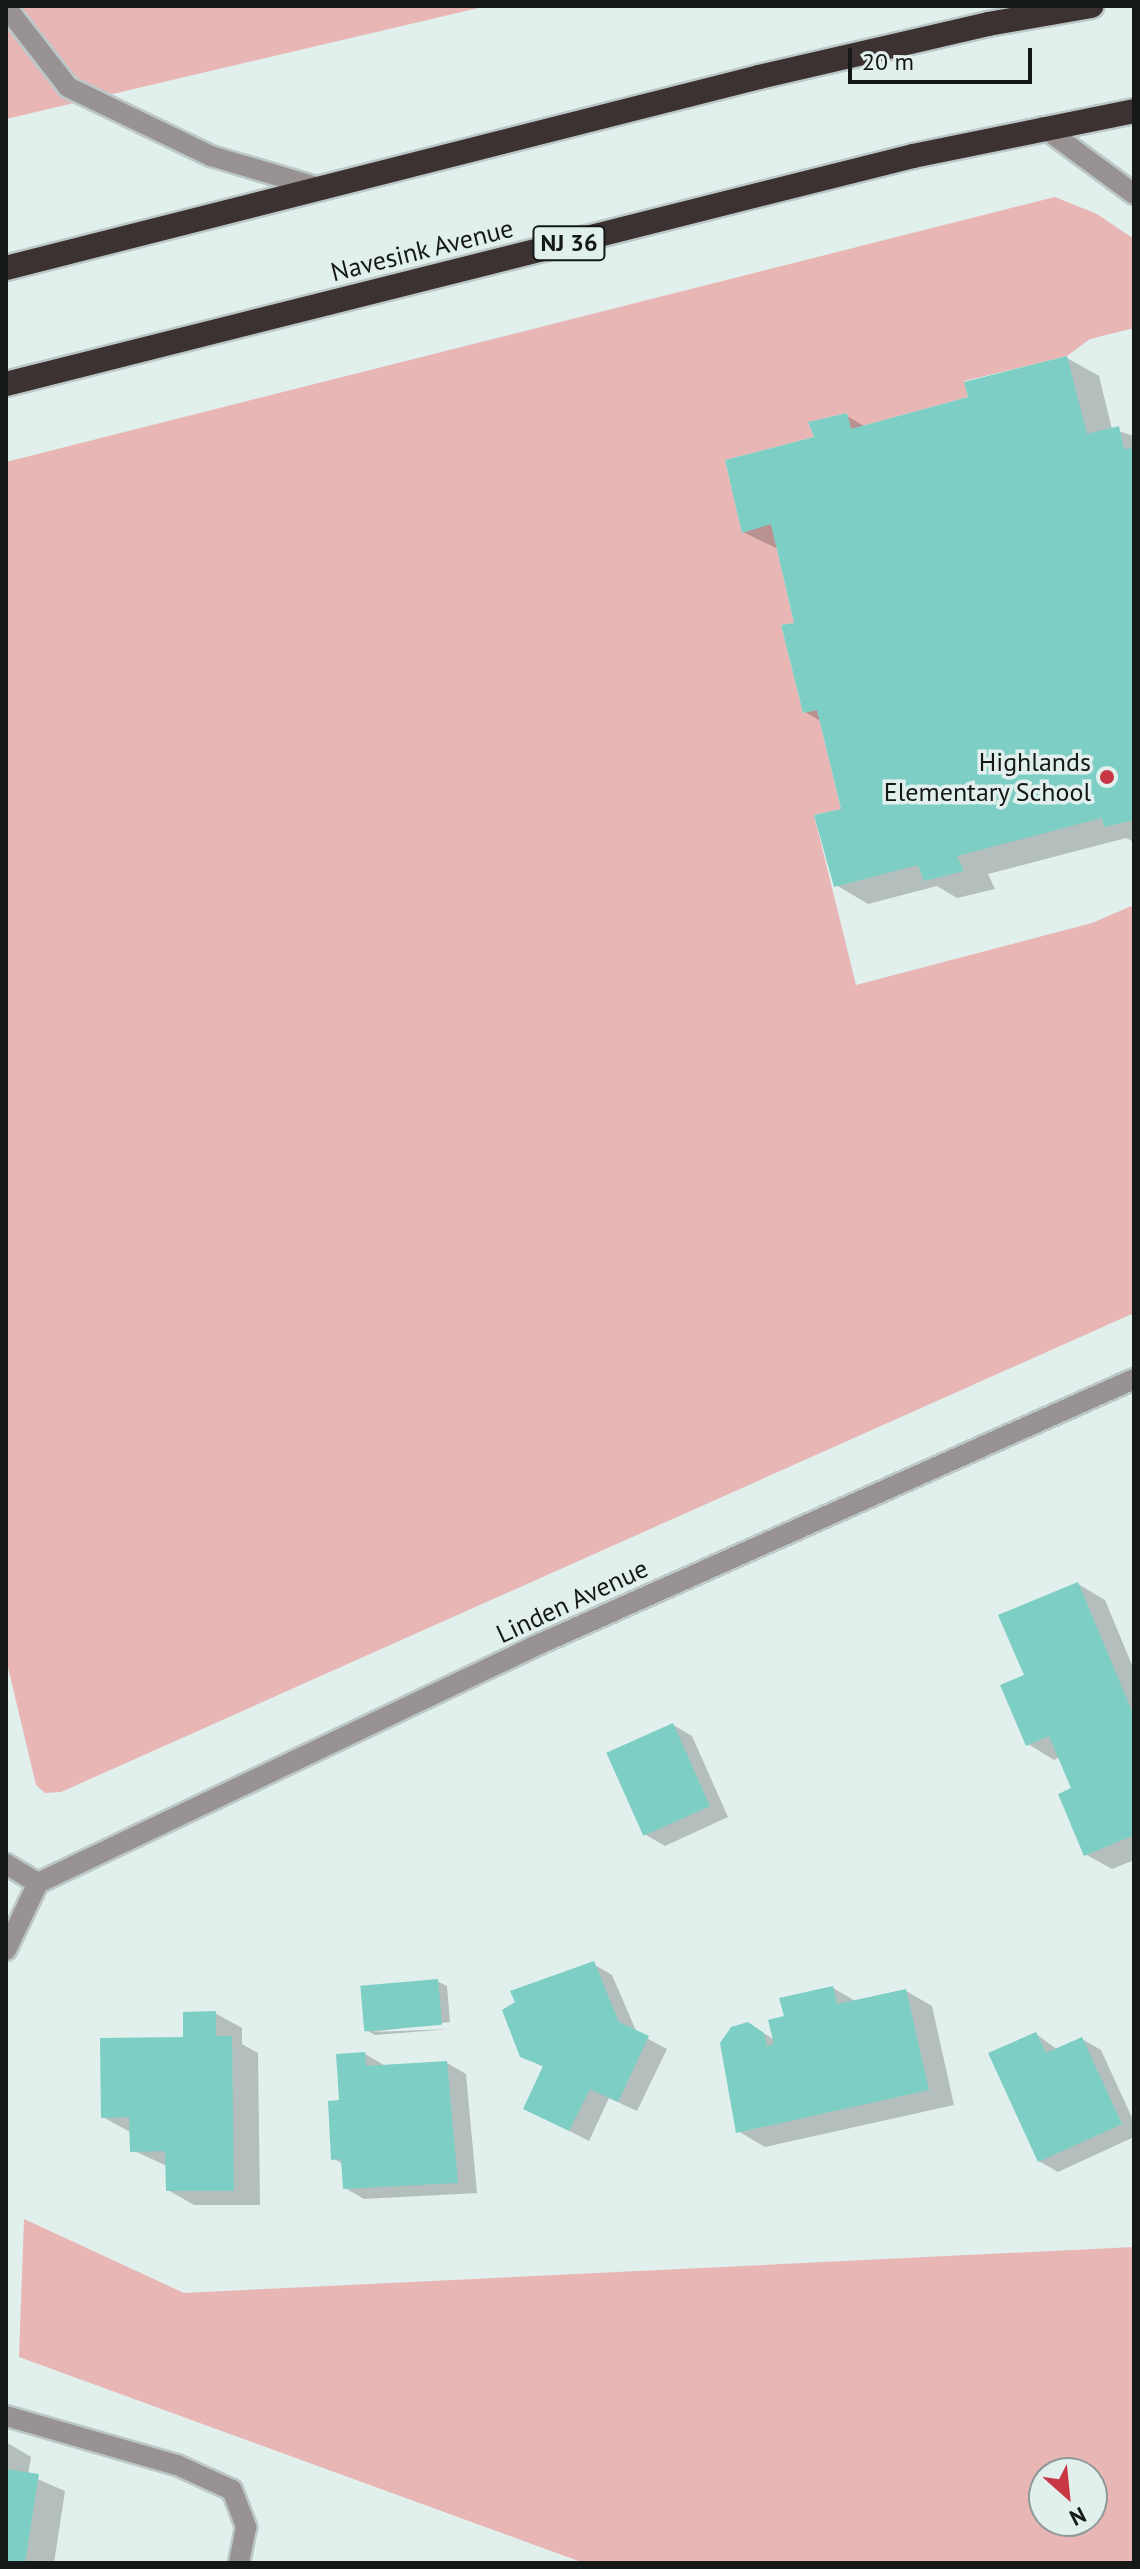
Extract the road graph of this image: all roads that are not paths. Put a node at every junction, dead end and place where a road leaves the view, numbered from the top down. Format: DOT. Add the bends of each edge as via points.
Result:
graph roads {
  1 [pos="1091,6"];
  2 [pos="6,7"];
  3 [pos="1134,111"];
  4 [pos="1043,127"];
  5 [pos="323,189"];
  6 [pos="1134,194"];
  7 [pos="6,268"];
  8 [pos="6,384"];
  9 [pos="1134,1379"];
  10 [pos="6,1864"];
  11 [pos="38,1883"];
  12 [pos="6,1950"];
  13 [pos="6,2416"];
  14 [pos="239,2563"];
  1 -- 5 [label="highway" via="759,77"];
  2 -- 5 [label="street" via="68,87 211,156"];
  3 -- 4 [label="highway, Navesink Avenue / NJ 36"];
  4 -- 6 [label="street"];
  4 -- 8 [label="highway, Navesink Avenue / NJ 36"];
  5 -- 7 [label="highway"];
  9 -- 11 [label="street, Linden Avenue" via="535,1646"];
  10 -- 11 [label="street"];
  11 -- 12 [label="street"];
  13 -- 14 [label="street" via="177,2465 232,2490 246,2527"];
}
